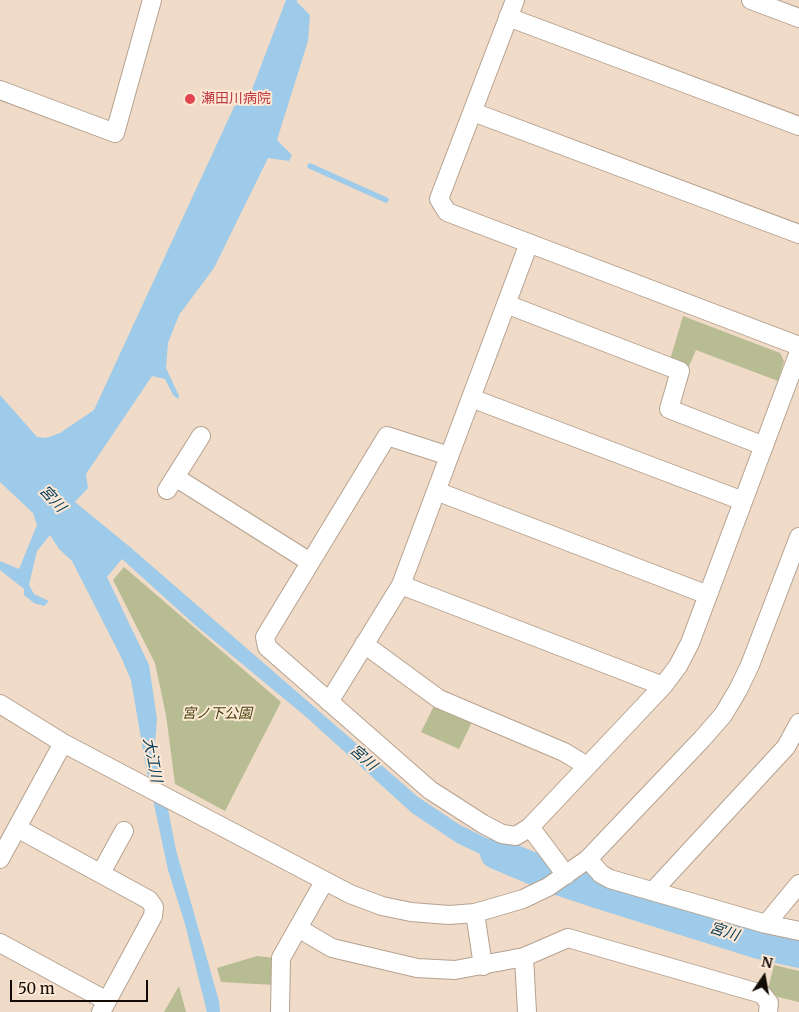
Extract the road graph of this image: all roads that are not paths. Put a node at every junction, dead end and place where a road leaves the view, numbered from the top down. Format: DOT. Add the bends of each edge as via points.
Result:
graph roads {
  1 [pos="152,0"];
  2 [pos="515,0"];
  3 [pos="751,0"];
  4 [pos="508,16"];
  5 [pos="799,18"];
  6 [pos="0,90"];
  7 [pos="473,112"];
  8 [pos="799,126"];
  9 [pos="799,234"];
  10 [pos="530,243"];
  11 [pos="506,304"];
  12 [pos="799,346"];
  13 [pos="799,352"];
  14 [pos="471,398"];
  15 [pos="201,436"];
  16 [pos="764,446"];
  17 [pos="449,456"];
  18 [pos="436,491"];
  19 [pos="743,501"];
  20 [pos="799,537"];
  21 [pos="310,562"];
  22 [pos="401,585"];
  23 [pos="708,595"];
  24 [pos="364,644"];
  25 [pos="663,686"];
  26 [pos="328,702"];
  27 [pos="0,704"];
  28 [pos="799,723"];
  29 [pos="63,744"];
  30 [pos="587,766"];
  31 [pos="530,827"];
  32 [pos="17,828"];
  33 [pos="124,831"];
  34 [pos="0,859"];
  35 [pos="588,859"];
  36 [pos="101,873"];
  37 [pos="566,875"];
  38 [pos="324,882"];
  39 [pos="799,884"];
  40 [pos="653,891"];
  41 [pos="475,913"];
  42 [pos="766,924"];
  43 [pos="298,928"];
  44 [pos="799,931"];
  45 [pos="0,943"];
  46 [pos="524,958"];
  47 [pos="483,966"];
  48 [pos="104,1006"];
  49 [pos="280,1012"];
  50 [pos="526,1012"];
  51 [pos="768,1012"];
  1 -- 6 [label="street" via="115,133"];
  2 -- 4 [label="street"];
  3 -- 5 [label="street"];
  4 -- 7 [label="street"];
  4 -- 8 [label="street"];
  7 -- 9 [label="street"];
  7 -- 10 [label="street" via="439,199 446,212"];
  10 -- 11 [label="street"];
  10 -- 12 [label="street"];
  11 -- 14 [label="street"];
  11 -- 16 [label="street" via="680,371 668,410"];
  13 -- 16 [label="street"];
  14 -- 17 [label="street"];
  14 -- 19 [label="street"];
  15 -- 21 [label="street" via="171,483"];
  16 -- 19 [label="street"];
  17 -- 18 [label="street"];
  17 -- 21 [label="street" via="387,436"];
  18 -- 22 [label="street"];
  18 -- 23 [label="street"];
  19 -- 23 [label="street"];
  20 -- 35 [label="street" via="750,665 722,715"];
  21 -- 26 [label="street" via="265,637 267,647"];
  22 -- 24 [label="street"];
  22 -- 25 [label="street"];
  23 -- 25 [label="street" via="690,643"];
  24 -- 26 [label="street"];
  24 -- 30 [label="street" via="439,699 564,752"];
  25 -- 30 [label="street"];
  26 -- 31 [label="street" via="430,790 483,824 502,834 516,836"];
  27 -- 29 [label="street"];
  28 -- 40 [label="street" via="786,747"];
  29 -- 32 [label="street"];
  29 -- 38 [label="street"];
  30 -- 31 [label="street"];
  31 -- 37 [label="street"];
  32 -- 34 [label="street"];
  32 -- 36 [label="street"];
  33 -- 36 [label="street"];
  35 -- 37 [label="street"];
  35 -- 40 [label="street" via="610,879"];
  36 -- 48 [label="street" via="149,900 154,907 153,916"];
  37 -- 41 [label="street" via="523,899"];
  38 -- 41 [label="street" via="382,906 411,912"];
  38 -- 43 [label="street"];
  39 -- 42 [label="street"];
  40 -- 42 [label="street"];
  41 -- 47 [label="street"];
  42 -- 44 [label="street"];
  43 -- 47 [label="street" via="332,948 417,968 455,970"];
  43 -- 49 [label="street" via="281,958"];
  45 -- 48 [label="street"];
  46 -- 47 [label="street"];
  46 -- 50 [label="street"];
  46 -- 51 [label="street" via="568,938 762,994 769,1003"];
}
